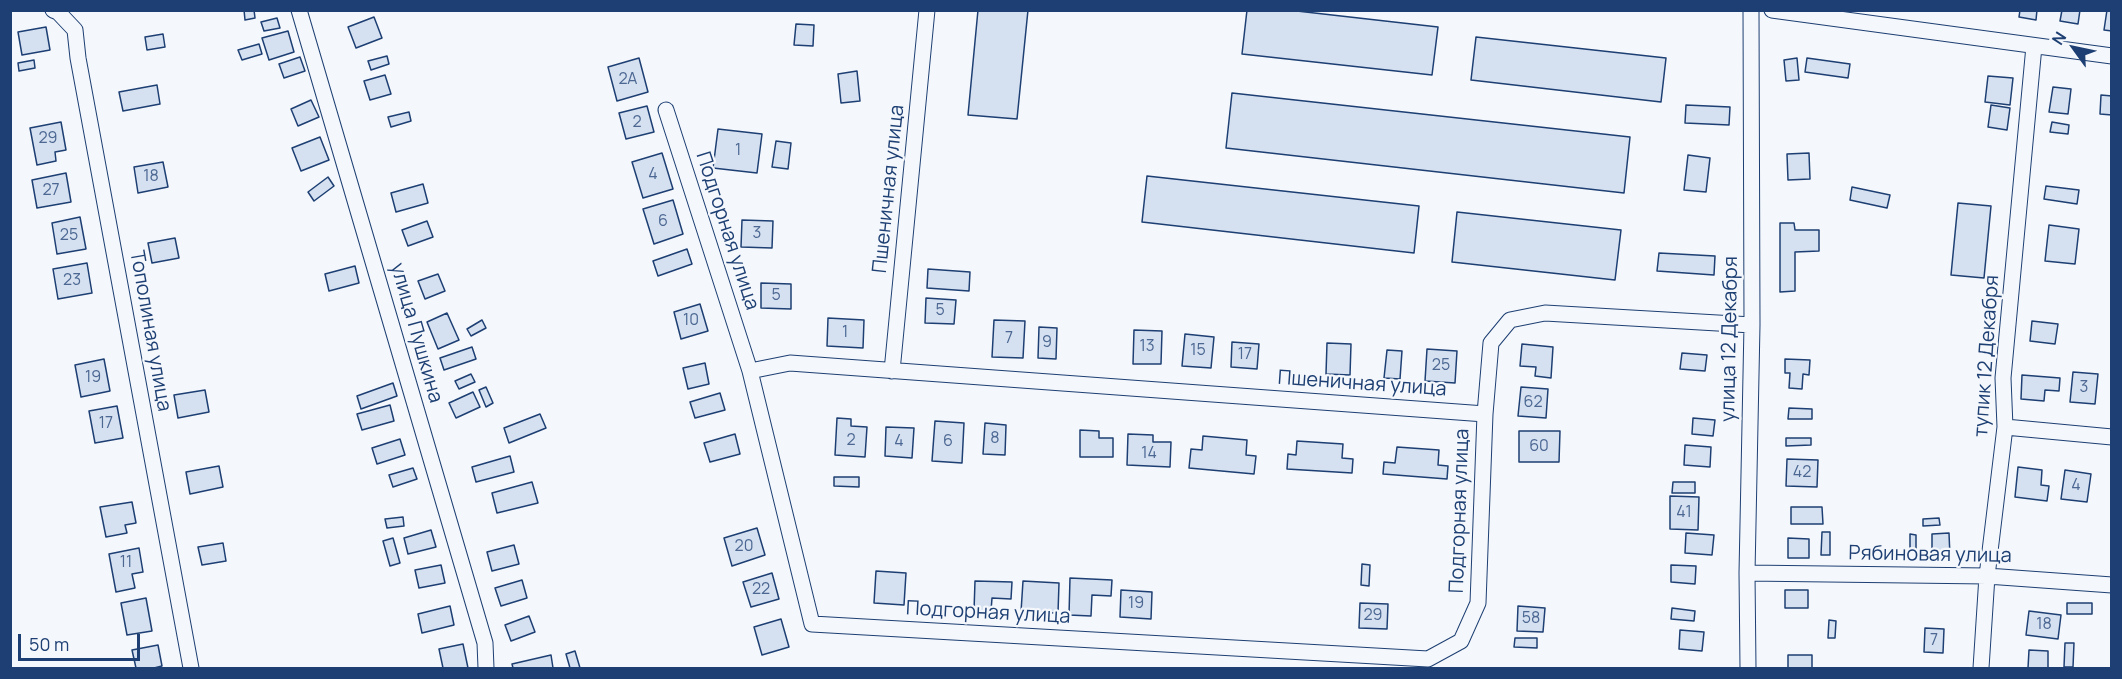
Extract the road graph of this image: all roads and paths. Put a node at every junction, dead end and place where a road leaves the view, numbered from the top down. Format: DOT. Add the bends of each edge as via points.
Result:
graph roads {
  1 [pos="53,10"];
  2 [pos="299,10"];
  3 [pos="927,10"];
  4 [pos="1751,10"];
  5 [pos="1772,10"];
  6 [pos="2034,46"];
  7 [pos="2112,56"];
  8 [pos="666,110"];
  9 [pos="1752,325"];
  10 [pos="750,371"];
  11 [pos="892,371"];
  12 [pos="1485,414"];
  13 [pos="2005,427"];
  14 [pos="2112,437"];
  15 [pos="1747,573"];
  16 [pos="1987,576"];
  17 [pos="2112,585"];
  18 [pos="191,669"];
  19 [pos="486,669"];
  20 [pos="1748,669"];
  21 [pos="1981,669"];
  1 -- 18 [label="street, Тополиная улица" via="75,30"];
  2 -- 19 [label="street, улица Пушкина" via="485,643"];
  3 -- 11 [label="street, Пшеничная улица"];
  4 -- 9 [label="street, улица 12 Декабря"];
  5 -- 6 [label="street"];
  6 -- 7 [label="street"];
  6 -- 13 [label="street, тупик 12 Декабря" via="2003,378"];
  8 -- 10 [label="street, Подгорная улица"];
  9 -- 12 [label="street" via="1545,313 1510,320 1491,343"];
  9 -- 15 [label="street, улица 12 Декабря"];
  10 -- 11 [label="street, Пшеничная улица" via="790,363"];
  10 -- 12 [label="street, Подгорная улица" via="812,624 824,625 1428,659 1461,641 1478,603"];
  11 -- 12 [label="street, Пшеничная улица"];
  13 -- 14 [label="street"];
  13 -- 16 [label="street, тупик 12 Декабря"];
  15 -- 16 [label="street, Рябиновая улица"];
  15 -- 20 [label="street, улица 12 Декабря"];
  16 -- 17 [label="street, Рябиновая улица"];
  16 -- 21 [label="street, тупик 12 Декабря"];
}
